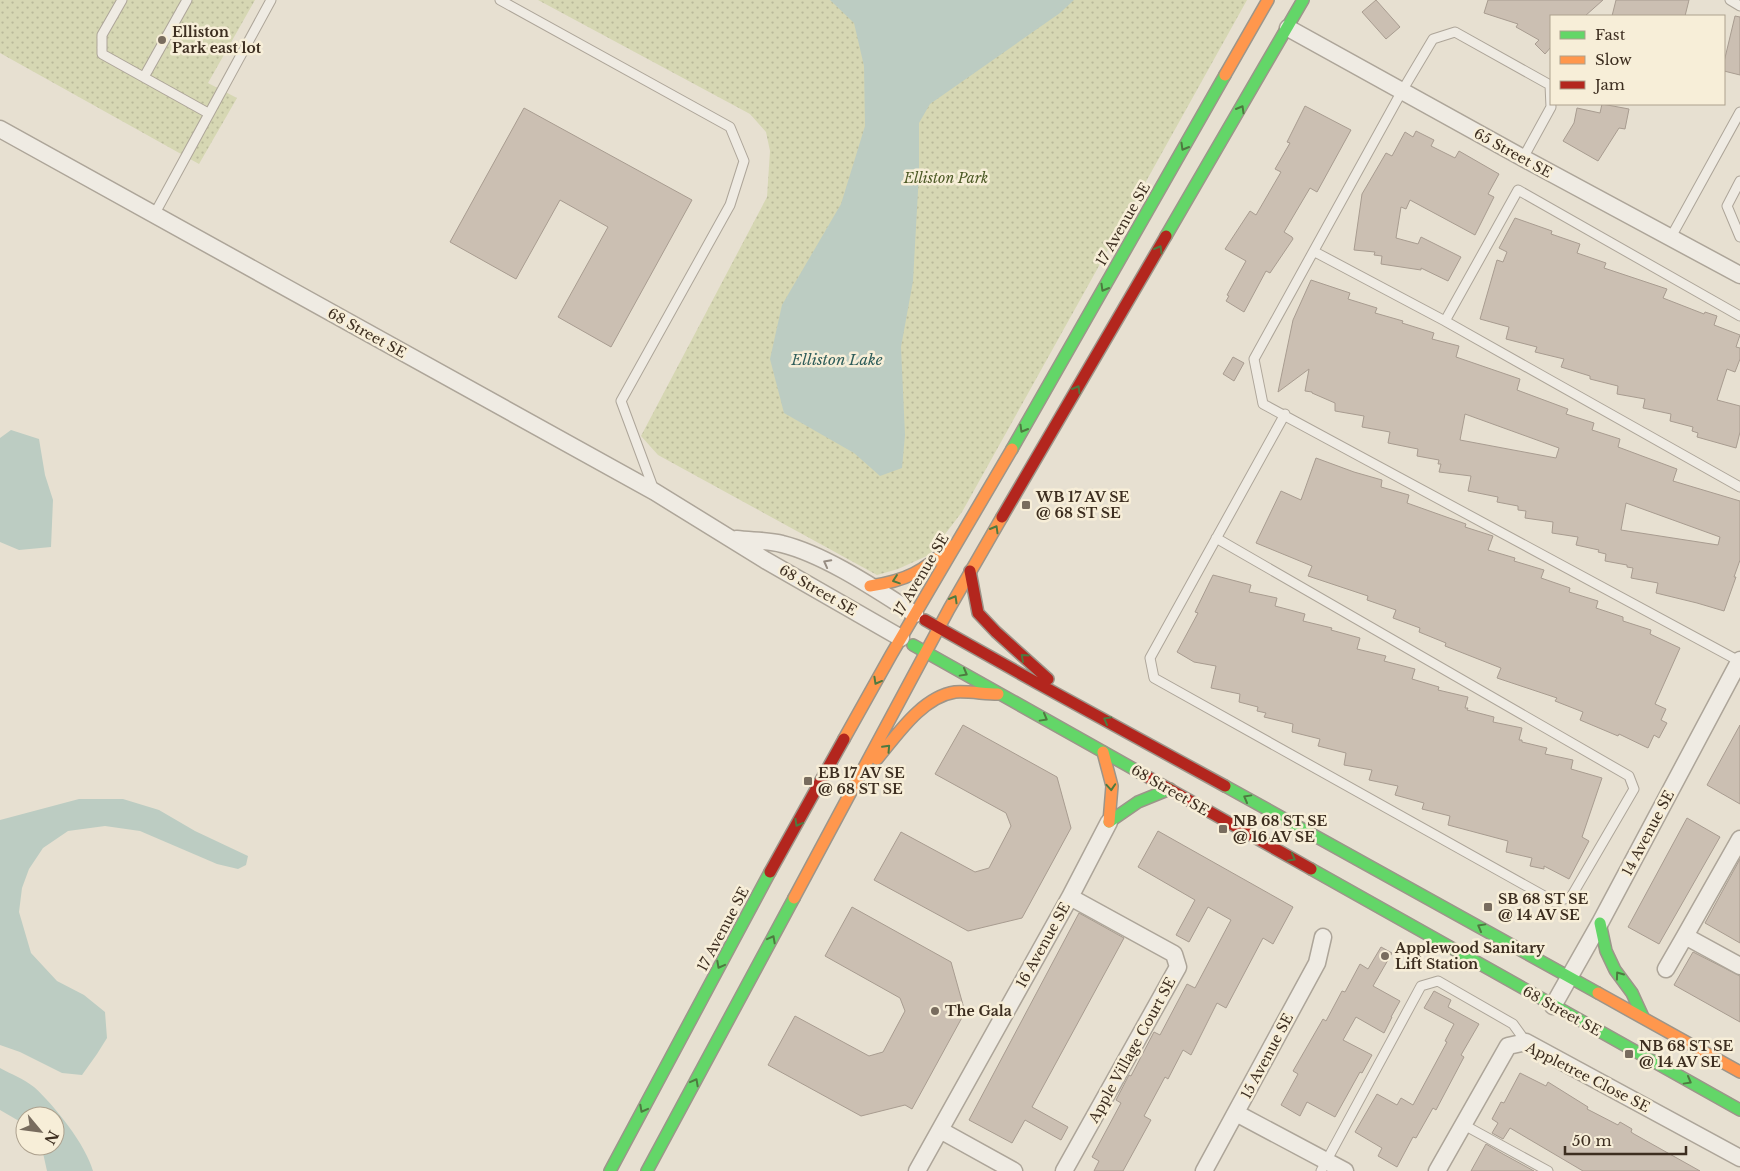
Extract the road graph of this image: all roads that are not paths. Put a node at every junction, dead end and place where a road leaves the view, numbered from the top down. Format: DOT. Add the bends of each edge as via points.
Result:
graph roads {
  1 [pos="122,0"];
  2 [pos="187,0"];
  3 [pos="271,0"];
  4 [pos="500,0"];
  5 [pos="1268,0"];
  6 [pos="1303,0"];
  7 [pos="1730,0"];
  8 [pos="1740,6"];
  9 [pos="1272,20"];
  10 [pos="144,77"];
  11 [pos="1550,85"];
  12 [pos="1402,91"];
  13 [pos="1551,105"];
  14 [pos="1740,112"];
  15 [pos="208,113"];
  16 [pos="0,129"];
  17 [pos="1523,158"];
  18 [pos="1740,181"];
  19 [pos="154,215"];
  20 [pos="1740,236"];
  21 [pos="1671,237"];
  22 [pos="1315,252"];
  23 [pos="1740,275"];
  24 [pos="1740,316"];
  25 [pos="1444,322"];
  26 [pos="1285,414"];
  27 [pos="1740,487"];
  28 [pos="655,492"];
  29 [pos="964,533"];
  30 [pos="1216,538"];
  31 [pos="734,539"];
  32 [pos="970,571"];
  33 [pos="870,586"];
  34 [pos="915,614"];
  35 [pos="938,628"];
  36 [pos="901,638"];
  37 [pos="926,652"];
  38 [pos="1740,661"];
  39 [pos="1002,694"];
  40 [pos="1073,702"];
  41 [pos="1104,752"];
  42 [pos="854,783"];
  43 [pos="1170,790"];
  44 [pos="1109,822"];
  45 [pos="1740,839"];
  46 [pos="1070,897"];
  47 [pos="1600,923"];
  48 [pos="1685,936"];
  49 [pos="1323,937"];
  50 [pos="1740,966"];
  51 [pos="1666,969"];
  52 [pos="1570,976"];
  53 [pos="1553,1006"];
  54 [pos="1643,1018"];
  55 [pos="1526,1042"];
  56 [pos="1740,1072"];
  57 [pos="1740,1110"];
  58 [pos="1236,1113"];
  59 [pos="1464,1125"];
  60 [pos="940,1130"];
  61 [pos="1740,1158"];
  62 [pos="1324,1166"];
  63 [pos="610,1171"];
  64 [pos="647,1171"];
  65 [pos="917,1171"];
  66 [pos="1014,1171"];
  67 [pos="1064,1171"];
  68 [pos="1204,1171"];
  69 [pos="1345,1171"];
  70 [pos="1438,1171"];
  71 [pos="1548,1171"];
  1 -- 10 [label="lane" via="102,35 102,54"];
  2 -- 10 [label="lane"];
  3 -- 15 [label="lane"];
  4 -- 28 [label="lane" via="730,128 744,161 730,205 621,401"];
  5 -- 9 [label="main road, 17 Avenue SE"];
  6 -- 9 [label="main road, 17 Avenue SE"];
  7 -- 8 [label="lane"];
  9 -- 12 [label="street, 65 Street SE"];
  9 -- 29 [label="main road, 17 Avenue SE, one-way"];
  32 -- 9 [label="main road, 17 Avenue SE, one-way"];
  10 -- 15 [label="lane"];
  11 -- 12 [label="lane" via="1455,32 1433,39"];
  12 -- 17 [label="street, 65 Street SE"];
  12 -- 22 [label="lane"];
  13 -- 17 [label="lane"];
  14 -- 21 [label="lane"];
  15 -- 19 [label="lane"];
  16 -- 19 [label="street, 68 Street SE"];
  17 -- 21 [label="street, 65 Street SE"];
  18 -- 20 [label="lane" via="1727,206"];
  19 -- 28 [label="street, 68 Street SE"];
  21 -- 23 [label="street, 65 Street SE"];
  22 -- 25 [label="lane"];
  22 -- 26 [label="lane" via="1254,359 1263,404"];
  24 -- 25 [label="lane" via="1518,190"];
  25 -- 27 [label="lane"];
  26 -- 30 [label="lane"];
  26 -- 38 [label="lane"];
  28 -- 31 [label="street, 68 Street SE"];
  29 -- 33 [label="main road, one-way" via="943,554 917,571 891,583"];
  29 -- 34 [label="main road, 17 Avenue SE"];
  30 -- 30 [label="lane" via="1150,658 1154,678 1555,902 1571,897 1634,790 1629,776"];
  33 -- 31 [label="street, 68 Street SE, one-way" via="818,558 781,544"];
  31 -- 36 [label="street, 68 Street SE"];
  35 -- 32 [label="main road, 17 Avenue SE, one-way"];
  40 -- 32 [label="main road, one-way" via="978,613"];
  33 -- 34 [label="street, 68 Street SE"];
  34 -- 35 [label="main road, 68 Street SE"];
  34 -- 36 [label="main road, 17 Avenue SE"];
  35 -- 37 [label="main road, 17 Avenue SE"];
  35 -- 40 [label="main road, 68 Street SE"];
  36 -- 37 [label="main road, 68 Street SE"];
  36 -- 63 [label="main road, 17 Avenue SE, one-way" via="776,861"];
  37 -- 39 [label="main road, 68 Street SE, one-way"];
  37 -- 42 [label="main road, 17 Avenue SE"];
  38 -- 47 [label="street, 14 Avenue SE"];
  39 -- 41 [label="main road, 68 Street SE, one-way"];
  42 -- 39 [label="main road, one-way" via="923,708 940,696 953,692"];
  52 -- 40 [label="main road, 68 Street SE, one-way"];
  41 -- 43 [label="main road, 68 Street SE"];
  41 -- 44 [label="main road, one-way" via="1112,786"];
  64 -- 42 [label="main road, 17 Avenue SE, one-way"];
  43 -- 44 [label="main road" via="1138,802"];
  43 -- 53 [label="main road, 68 Street SE, one-way"];
  44 -- 46 [label="street, 16 Avenue SE"];
  45 -- 48 [label="street"];
  46 -- 60 [label="street, 16 Avenue SE"];
  46 -- 67 [label="street, Apple Village Court SE" via="1174,954 1178,966"];
  47 -- 52 [label="street, 14 Avenue SE"];
  54 -- 47 [label="main road, one-way" via="1606,951"];
  48 -- 50 [label="street"];
  48 -- 51 [label="street"];
  49 -- 58 [label="street, 15 Avenue SE" via="1317,964"];
  52 -- 53 [label="street, 14 Avenue SE"];
  52 -- 54 [label="main road, 68 Street SE"];
  53 -- 57 [label="main road, 68 Street SE, one-way"];
  54 -- 56 [label="main road, 68 Street SE"];
  55 -- 59 [label="street, Appletree Close SE" via="1508,1046"];
  55 -- 61 [label="street, Appletree Close SE"];
  55 -- 62 [label="lane" via="1513,1024 1438,981 1421,986"];
  58 -- 62 [label="street"];
  58 -- 68 [label="street, 15 Avenue SE"];
  59 -- 70 [label="street, Appletree Close SE"];
  59 -- 71 [label="lane"];
  60 -- 65 [label="street, 16 Avenue SE"];
  60 -- 66 [label="street"];
  62 -- 69 [label="street"];
}
